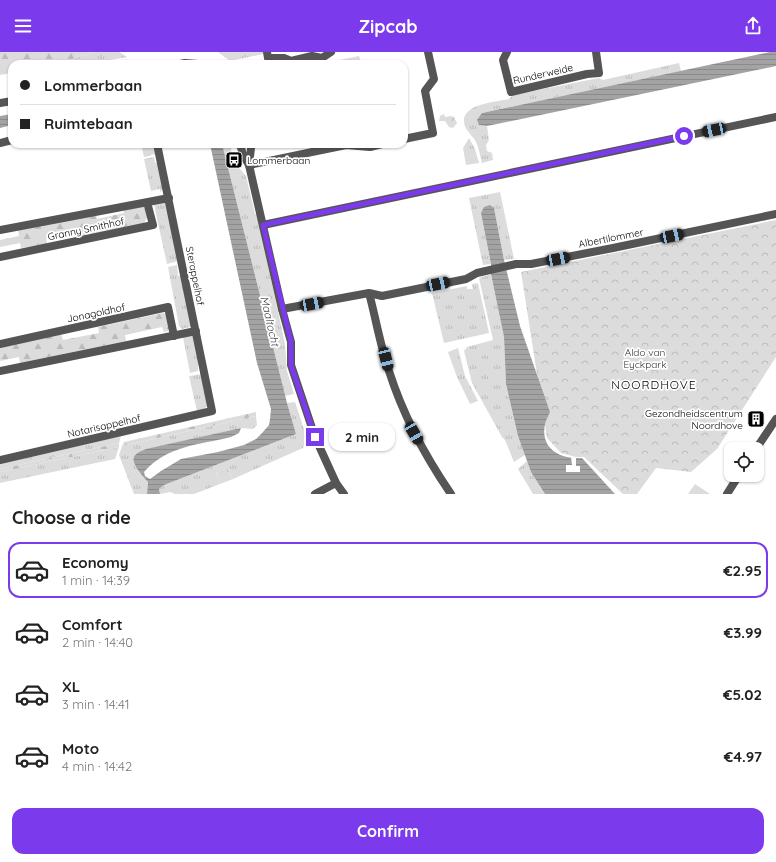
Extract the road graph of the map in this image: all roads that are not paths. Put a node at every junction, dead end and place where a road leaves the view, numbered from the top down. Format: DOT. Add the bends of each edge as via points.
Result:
graph roads {
  1 [pos="267,52"];
  2 [pos="331,52"];
  3 [pos="428,52"];
  4 [pos="507,52"];
  5 [pos="596,52"];
  6 [pos="289,60"];
  7 [pos="295,60"];
  8 [pos="776,117"];
  9 [pos="408,138"];
  10 [pos="158,148"];
  11 [pos="241,148"];
  12 [pos="251,148"];
  13 [pos="331,148"];
  14 [pos="249,165"];
  15 [pos="168,198"];
  16 [pos="147,202"];
  17 [pos="776,214"];
  18 [pos="263,225"];
  19 [pos="0,230"];
  20 [pos="0,257"];
  21 [pos="369,293"];
  22 [pos="282,309"];
  23 [pos="196,331"];
  24 [pos="174,336"];
  25 [pos="0,344"];
  26 [pos="0,371"];
  27 [pos="212,411"];
  28 [pos="776,419"];
  29 [pos="761,442"];
  30 [pos="0,460"];
  31 [pos="734,482"];
  32 [pos="338,488"];
  33 [pos="315,494"];
  34 [pos="344,494"];
  35 [pos="451,494"];
  36 [pos="726,494"];
  1 -- 6 [label="street" via="268,58"];
  2 -- 7 [label="street" via="322,58 312,56"];
  3 -- 9 [label="street" via="434,79 425,91 433,133"];
  4 -- 5 [label="street, Runderweide" via="504,60 511,92 599,72"];
  8 -- 18 [label="street"];
  10 -- 15 [label="street, Sterappelhof"];
  11 -- 14 [label="street"];
  12 -- 14 [label="street"];
  13 -- 14 [label="street"];
  14 -- 18 [label="street"];
  15 -- 16 [label="street, Granny Smithhof"];
  15 -- 23 [label="street, Sterappelhof"];
  16 -- 19 [label="street, Granny Smithhof"];
  16 -- 20 [label="street, Granny Smithhof" via="153,225"];
  17 -- 21 [label="street, Albertilommer" via="606,250 508,266 382,296"];
  18 -- 22 [label="street"];
  21 -- 22 [label="street, Albertilommer"];
  21 -- 35 [label="street" via="388,370 401,402 414,433"];
  22 -- 32 [label="street" via="291,342 291,365 315,437"];
  23 -- 24 [label="street"];
  23 -- 27 [label="street, Sterappelhof"];
  24 -- 25 [label="street, Jonagoldhof" via="168,307"];
  24 -- 26 [label="street"];
  27 -- 30 [label="street, Notarisappelhof"];
  28 -- 29 [label="street"];
  31 -- 36 [label="street"];
  32 -- 33 [label="street"];
  32 -- 34 [label="street"];
}
